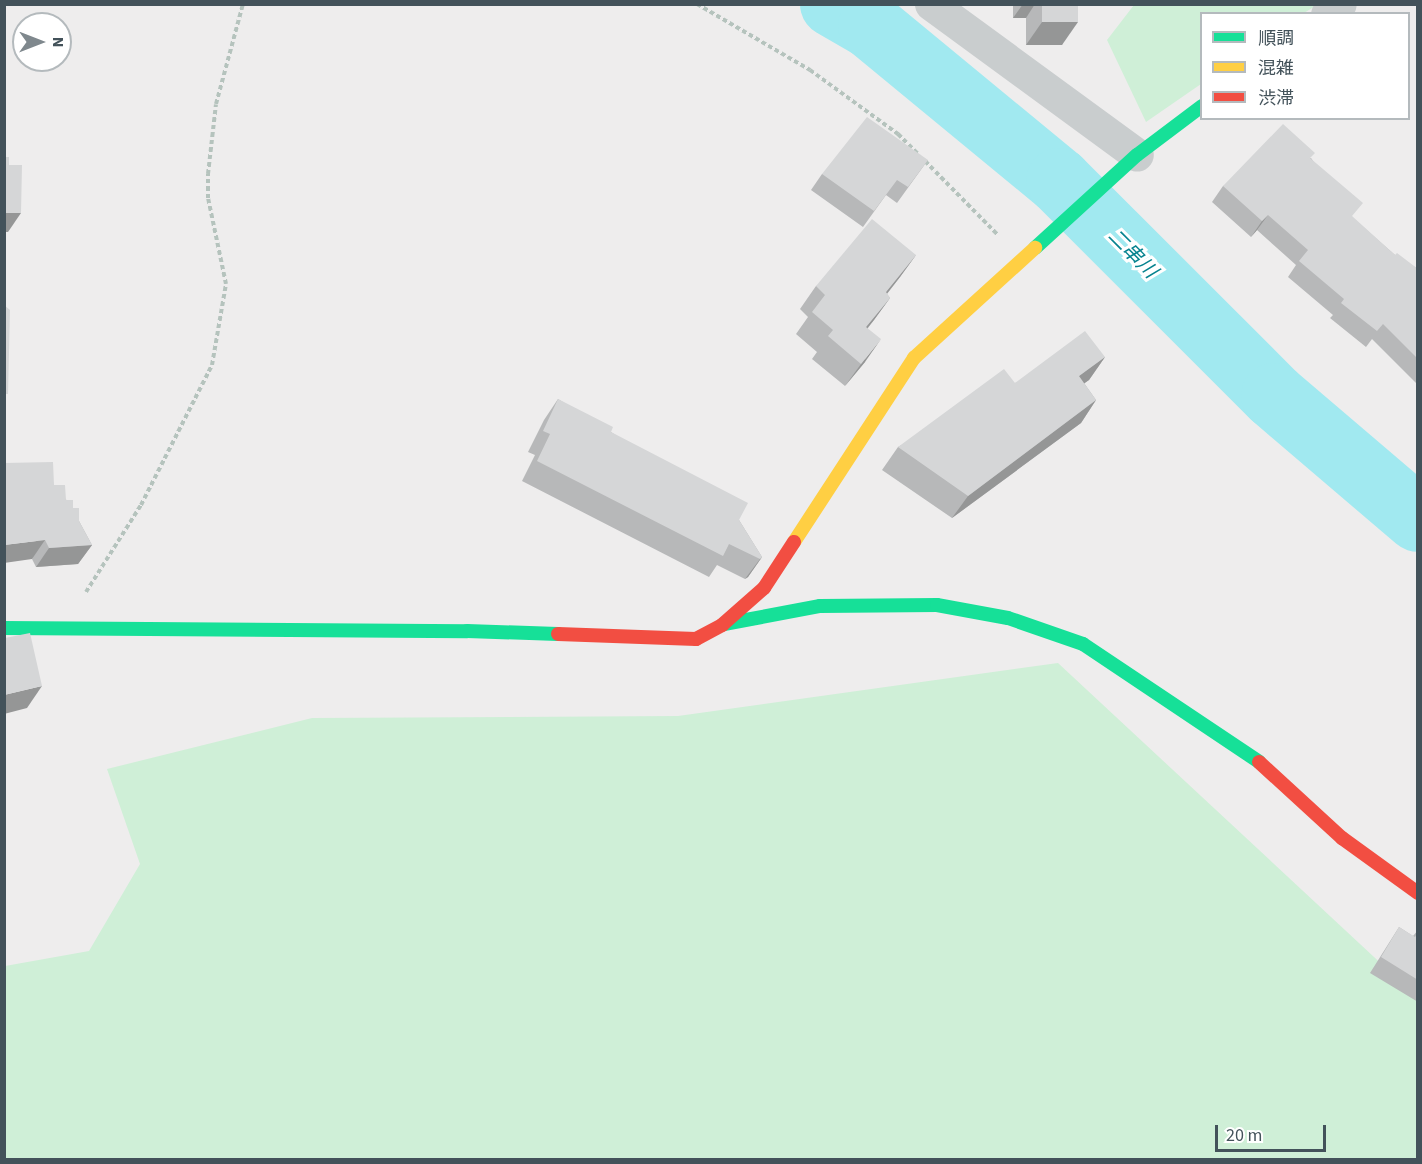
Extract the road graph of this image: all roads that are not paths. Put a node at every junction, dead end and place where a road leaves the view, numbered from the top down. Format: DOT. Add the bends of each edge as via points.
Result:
graph roads {
  1 [pos="931,4"];
  2 [pos="1200,108"];
  3 [pos="1137,155"];
  4 [pos="722,625"];
  5 [pos="4,628"];
  6 [pos="1418,893"];
  1 -- 3 [label="street"];
  2 -- 3 [label="street"];
  3 -- 4 [label="street" via="914,358 764,588"];
  4 -- 5 [label="street" via="696,639 467,631"];
  4 -- 6 [label="street" via="820,606 937,606 1008,618 1083,644 1265,766 1342,838"];
}
